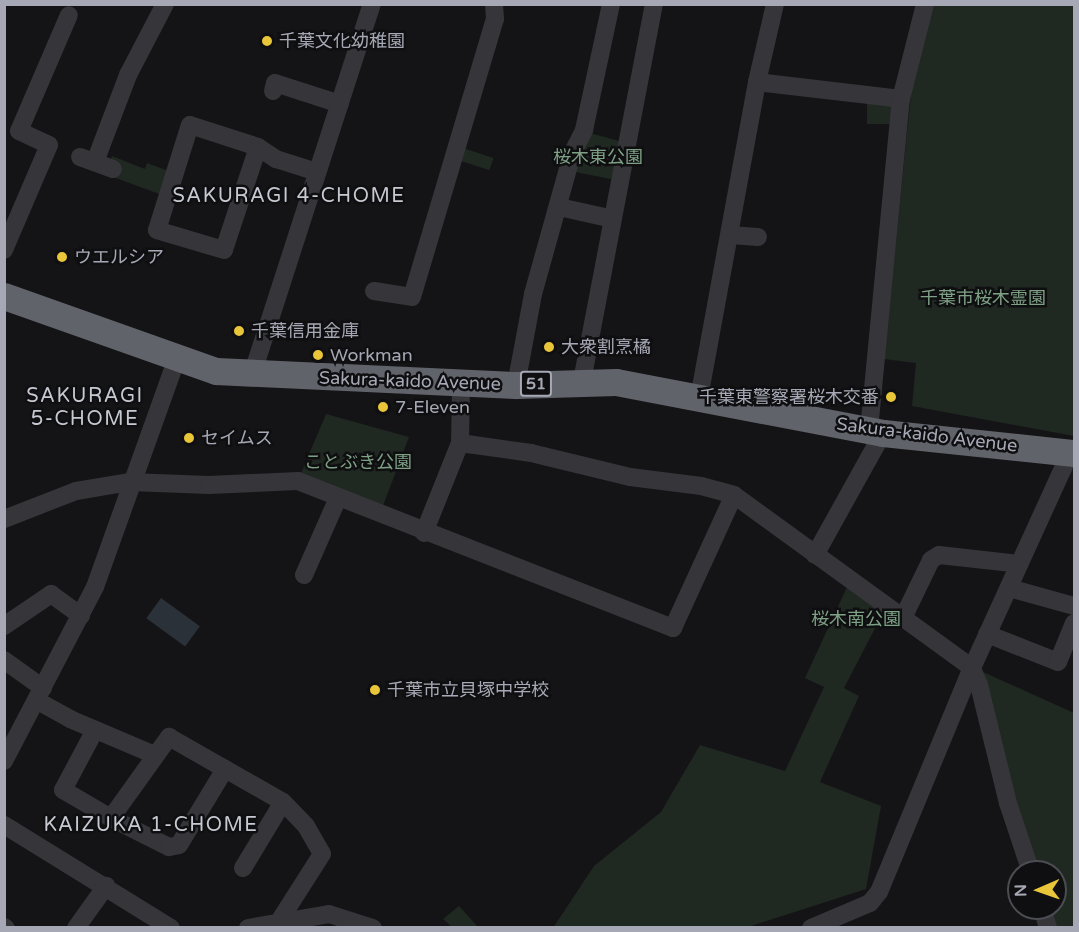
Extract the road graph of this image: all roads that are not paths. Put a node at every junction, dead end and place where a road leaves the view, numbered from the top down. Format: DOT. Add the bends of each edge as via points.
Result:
graph roads {
  1 [pos="165,4"];
  2 [pos="372,4"];
  3 [pos="494,4"];
  4 [pos="611,4"];
  5 [pos="654,4"];
  6 [pos="775,4"];
  7 [pos="925,4"];
  8 [pos="69,15"];
  9 [pos="757,82"];
  10 [pos="275,83"];
  11 [pos="901,99"];
  12 [pos="340,104"];
  13 [pos="258,147"];
  14 [pos="113,169"];
  15 [pos="317,172"];
  16 [pos="559,207"];
  17 [pos="614,219"];
  18 [pos="730,235"];
  19 [pos="758,237"];
  20 [pos="4,250"];
  21 [pos="374,291"];
  22 [pos="4,296"];
  23 [pos="177,358"];
  24 [pos="252,375"];
  25 [pos="582,381"];
  26 [pos="461,383"];
  27 [pos="516,385"];
  28 [pos="699,398"];
  29 [pos="876,431"];
  30 [pos="460,443"];
  31 [pos="1072,453"];
  32 [pos="130,482"];
  33 [pos="734,495"];
  34 [pos="338,498"];
  35 [pos="4,519"];
  36 [pos="424,533"];
  37 [pos="815,555"];
  38 [pos="1020,564"];
  39 [pos="304,575"];
  40 [pos="1009,588"];
  41 [pos="1074,606"];
  42 [pos="81,616"];
  43 [pos="903,618"];
  44 [pos="1074,623"];
  45 [pos="4,626"];
  46 [pos="987,634"];
  47 [pos="4,660"];
  48 [pos="972,668"];
  49 [pos="40,694"];
  50 [pos="95,730"];
  51 [pos="6,752"];
  52 [pos="155,755"];
  53 [pos="225,769"];
  54 [pos="283,802"];
  55 [pos="111,818"];
  56 [pos="4,825"];
  57 [pos="1026,860"];
  58 [pos="243,868"];
  59 [pos="106,886"];
  60 [pos="280,920"];
  61 [pos="325,921"];
  62 [pos="164,926"];
  63 [pos="76,927"];
  64 [pos="248,927"];
  65 [pos="373,927"];
  66 [pos="811,927"];
  1 -- 14 [label="street" via="87,159"];
  2 -- 12 [label="street"];
  3 -- 21 [label="street" via="495,19 412,297"];
  4 -- 16 [label="street" via="584,130 572,154"];
  5 -- 17 [label="street"];
  6 -- 9 [label="street"];
  7 -- 11 [label="street"];
  8 -- 20 [label="street" via="19,131 49,145"];
  9 -- 11 [label="street"];
  9 -- 18 [label="street"];
  10 -- 12 [label="street"];
  11 -- 29 [label="street"];
  12 -- 15 [label="street"];
  13 -- 13 [label="street" via="190,125 157,230 224,250"];
  13 -- 15 [label="street" via="276,159"];
  15 -- 24 [label="street"];
  16 -- 17 [label="street"];
  16 -- 27 [label="street" via="533,294"];
  17 -- 25 [label="street"];
  18 -- 19 [label="street"];
  18 -- 28 [label="street"];
  22 -- 23 [label="highway, Sakura-kaido Avenue / 51"];
  23 -- 24 [label="highway, Sakura-kaido Avenue / 51" via="209,370"];
  23 -- 32 [label="street"];
  24 -- 26 [label="highway, Sakura-kaido Avenue / 51"];
  25 -- 27 [label="highway, Sakura-kaido Avenue / 51"];
  25 -- 28 [label="highway, Sakura-kaido Avenue / 51" via="616,382"];
  26 -- 27 [label="highway, Sakura-kaido Avenue / 51"];
  26 -- 30 [label="street"];
  28 -- 29 [label="highway, Sakura-kaido Avenue / 51"];
  29 -- 31 [label="highway, Sakura-kaido Avenue / 51"];
  29 -- 37 [label="street"];
  30 -- 33 [label="street" via="531,453 630,477 701,486"];
  30 -- 36 [label="street"];
  31 -- 38 [label="street"];
  32 -- 34 [label="street" via="209,485 298,481"];
  32 -- 35 [label="street" via="76,491"];
  32 -- 42 [label="street" via="95,587"];
  33 -- 36 [label="street" via="673,628"];
  33 -- 37 [label="street"];
  34 -- 36 [label="street"];
  34 -- 39 [label="street"];
  37 -- 43 [label="street"];
  38 -- 40 [label="street"];
  38 -- 43 [label="street" via="939,555 932,560"];
  40 -- 41 [label="street"];
  40 -- 46 [label="street"];
  42 -- 45 [label="street" via="51,594"];
  42 -- 49 [label="street"];
  43 -- 48 [label="street"];
  44 -- 46 [label="street" via="1058,662"];
  46 -- 48 [label="street"];
  47 -- 49 [label="street"];
  48 -- 57 [label="street" via="980,685 1008,803"];
  48 -- 66 [label="street" via="879,892 870,903"];
  49 -- 50 [label="street"];
  49 -- 51 [label="street"];
  50 -- 52 [label="street"];
  50 -- 55 [label="street" via="63,789"];
  52 -- 53 [label="street" via="169,737"];
  52 -- 55 [label="street"];
  53 -- 54 [label="street"];
  53 -- 55 [label="street" via="179,845 169,847"];
  54 -- 58 [label="street"];
  54 -- 60 [label="street" via="306,826 322,854"];
  56 -- 59 [label="street"];
  59 -- 62 [label="street"];
  59 -- 63 [label="street"];
  60 -- 61 [label="street"];
  60 -- 64 [label="street"];
  61 -- 65 [label="street"];
}
